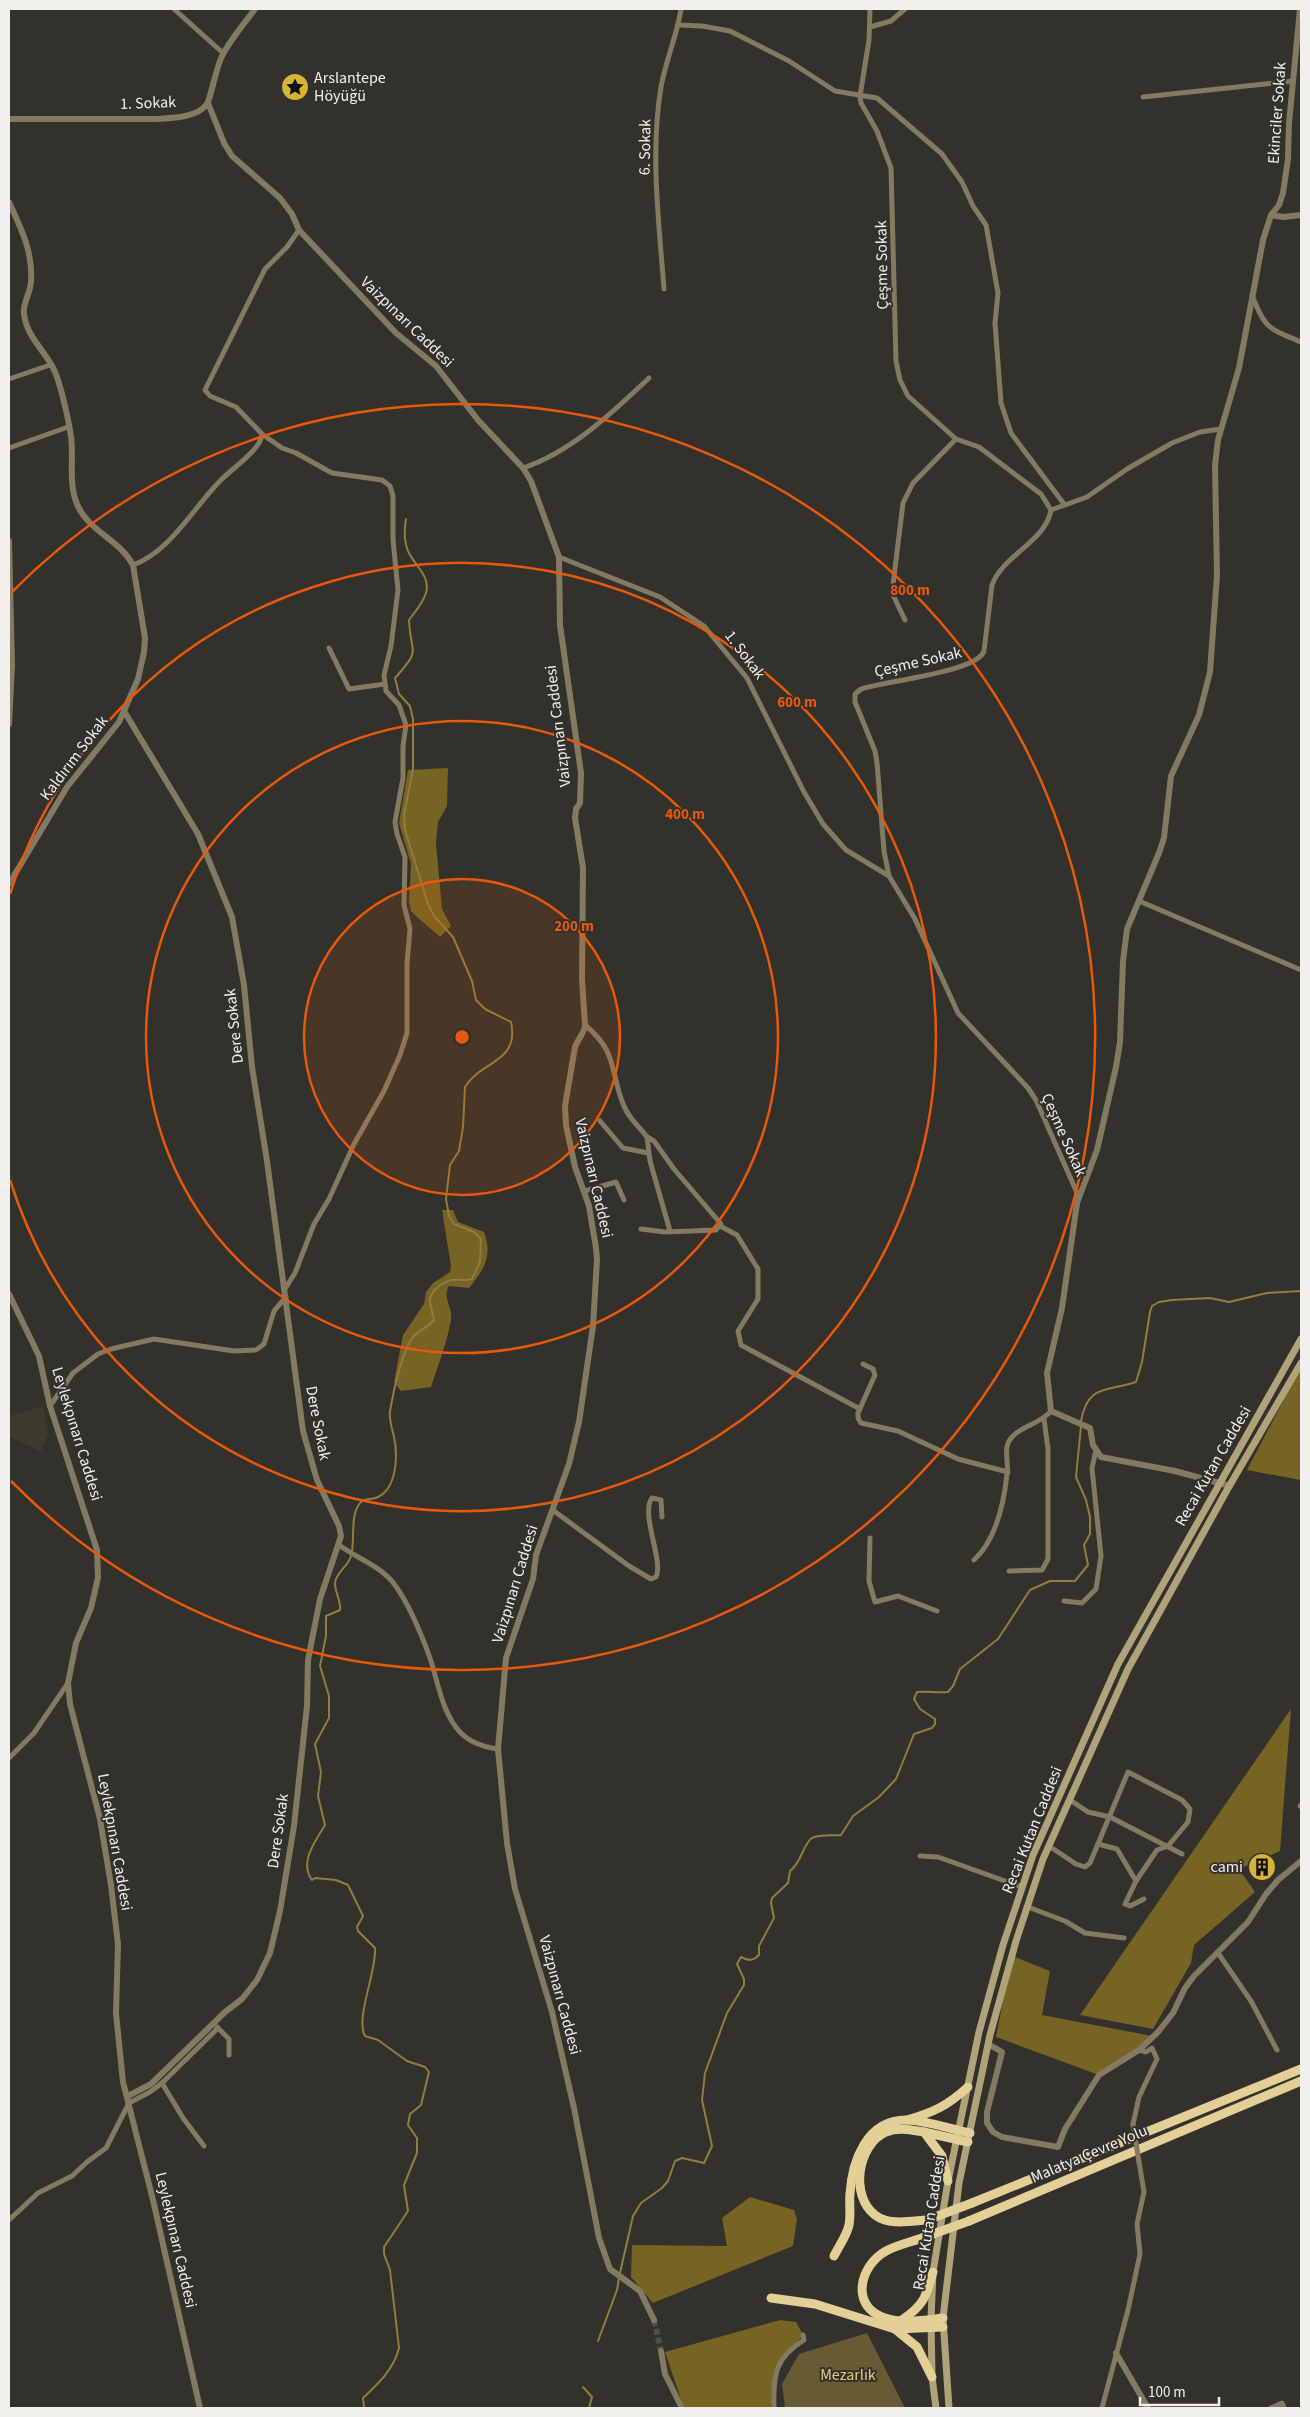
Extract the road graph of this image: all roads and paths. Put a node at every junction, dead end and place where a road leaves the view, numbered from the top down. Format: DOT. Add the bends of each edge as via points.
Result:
graph roads {
  1 [pos="174,9"];
  2 [pos="254,9"];
  3 [pos="681,9"];
  4 [pos="870,9"];
  5 [pos="905,9"];
  6 [pos="1300,9"];
  7 [pos="678,25"];
  8 [pos="870,27"];
  9 [pos="223,53"];
  10 [pos="1293,81"];
  11 [pos="860,96"];
  12 [pos="1143,96"];
  13 [pos="208,103"];
  14 [pos="9,119"];
  15 [pos="9,202"];
  16 [pos="1301,214"];
  17 [pos="1271,215"];
  18 [pos="299,230"];
  19 [pos="664,289"];
  20 [pos="1252,294"];
  21 [pos="1301,342"];
  22 [pos="50,365"];
  23 [pos="649,378"];
  24 [pos="9,379"];
  25 [pos="68,428"];
  26 [pos="1221,429"];
  27 [pos="262,434"];
  28 [pos="956,439"];
  29 [pos="9,448"];
  30 [pos="523,468"];
  31 [pos="1064,504"];
  32 [pos="1051,510"];
  33 [pos="9,541"];
  34 [pos="559,557"];
  35 [pos="133,565"];
  36 [pos="905,620"];
  37 [pos="329,648"];
  38 [pos="385,684"];
  39 [pos="124,712"];
  40 [pos="9,724"];
  41 [pos="889,876"];
  42 [pos="9,884"];
  43 [pos="1139,901"];
  44 [pos="1301,970"];
  45 [pos="586,1025"];
  46 [pos="600,1121"];
  47 [pos="647,1137"];
  48 [pos="648,1153"];
  49 [pos="585,1191"];
  50 [pos="624,1200"];
  51 [pos="1077,1203"];
  52 [pos="720,1226"];
  53 [pos="641,1229"];
  54 [pos="670,1230"];
  55 [pos="284,1289"];
  56 [pos="9,1294"];
  57 [pos="286,1297"];
  58 [pos="1301,1339"];
  59 [pos="1301,1363"];
  60 [pos="863,1364"];
  61 [pos="50,1406"];
  62 [pos="860,1409"];
  63 [pos="1051,1411"];
  64 [pos="1044,1419"];
  65 [pos="1096,1450"];
  66 [pos="1008,1472"];
  67 [pos="1218,1483"];
  68 [pos="1230,1486"];
  69 [pos="554,1511"];
  70 [pos="662,1517"];
  71 [pos="870,1538"];
  72 [pos="339,1545"];
  73 [pos="974,1560"];
  74 [pos="1009,1571"];
  75 [pos="1064,1601"];
  76 [pos="937,1612"];
  77 [pos="68,1683"];
  78 [pos="498,1749"];
  79 [pos="9,1758"];
  80 [pos="1070,1800"];
  81 [pos="1110,1817"];
  82 [pos="1098,1844"];
  83 [pos="1049,1846"];
  84 [pos="1168,1846"];
  85 [pos="1182,1854"];
  86 [pos="920,1856"];
  87 [pos="1301,1861"];
  88 [pos="1136,1881"];
  89 [pos="1022,1887"];
  90 [pos="1144,1899"];
  91 [pos="1028,1907"];
  92 [pos="1124,1938"];
  93 [pos="1218,1953"];
  94 [pos="215,2025"];
  95 [pos="988,2044"];
  96 [pos="1139,2050"];
  97 [pos="1277,2050"];
  98 [pos="230,2055"];
  99 [pos="1301,2069"];
  100 [pos="1301,2081"];
  101 [pos="162,2083"];
  102 [pos="968,2088"];
  103 [pos="128,2099"];
  104 [pos="906,2120"];
  105 [pos="924,2132"];
  106 [pos="958,2135"];
  107 [pos="969,2137"];
  108 [pos="204,2146"];
  109 [pos="948,2181"];
  110 [pos="9,2220"];
  111 [pos="834,2256"];
  112 [pos="933,2272"];
  113 [pos="771,2298"];
  114 [pos="654,2320"];
  115 [pos="901,2320"];
  116 [pos="943,2322"];
  117 [pos="931,2323"];
  118 [pos="895,2329"];
  119 [pos="803,2335"];
  120 [pos="661,2351"];
  121 [pos="1116,2353"];
  122 [pos="932,2377"];
  123 [pos="200,2408"];
  124 [pos="682,2408"];
  125 [pos="774,2408"];
  126 [pos="936,2408"];
  127 [pos="949,2408"];
  128 [pos="1102,2408"];
  129 [pos="1148,2408"];
  130 [pos="1271,2408"];
  131 [pos="1284,2408"];
  1 -- 9 [label="street"];
  2 -- 9 [label="street"];
  3 -- 7 [label="street, 6. Sokak"];
  4 -- 8 [label="street"];
  5 -- 8 [label="street" via="891,21"];
  6 -- 10 [label="street, Ekinciler Sokak"];
  7 -- 11 [label="street" via="730,31 789,61 835,90"];
  7 -- 19 [label="street, 6. Sokak" via="662,85 657,125"];
  8 -- 11 [label="street"];
  9 -- 13 [label="street"];
  10 -- 12 [label="street"];
  10 -- 17 [label="street, Ekinciler Sokak" via="1287,170 1280,205"];
  11 -- 28 [label="street, Çeşme Sokak" via="891,168 898,375 908,396"];
  11 -- 31 [label="street" via="883,101 934,146 954,169 984,220 998,293 995,322 1003,411 1011,433"];
  13 -- 14 [label="street, 1. Sokak" via="192,114 165,118"];
  13 -- 18 [label="street, Vaizpınarı Caddesi" via="232,156 280,198"];
  15 -- 22 [label="street" via="24,234 30,260 31,283 23,313 34,342"];
  16 -- 17 [label="street"];
  17 -- 20 [label="street, Ekinciler Sokak"];
  18 -- 27 [label="street" via="288,247 265,269 205,387 210,396 236,407"];
  18 -- 30 [label="street, Vaizpınarı Caddesi" via="396,333 436,366 478,420"];
  20 -- 21 [label="street" via="1262,321 1276,332"];
  20 -- 26 [label="street, Ekinciler Sokak" via="1239,368"];
  22 -- 24 [label="street"];
  22 -- 25 [label="street" via="58,379"];
  23 -- 30 [label="street" via="560,451"];
  25 -- 29 [label="street"];
  25 -- 35 [label="street" via="71,478 79,509 87,520 127,554"];
  26 -- 31 [label="street" via="1200,432 1166,446 1087,497"];
  26 -- 43 [label="street, Ekinciler Sokak" via="1216,465 1217,575 1210,672 1199,715 1171,776 1164,838"];
  27 -- 35 [label="street" via="260,444 217,484 158,549 145,561"];
  27 -- 38 [label="street" via="323,470 342,476 377,478 393,491 398,590"];
  28 -- 32 [label="street, Çeşme Sokak" via="986,452 1041,494"];
  28 -- 36 [label="street" via="913,483 903,504 892,593"];
  30 -- 34 [label="street, Vaizpınarı Caddesi" via="531,481"];
  31 -- 32 [label="street"];
  32 -- 41 [label="street, Çeşme Sokak" via="1046,523 1032,540 995,575 984,651 980,658 954,669 876,684 856,694 855,702 878,763 884,851"];
  33 -- 40 [label="street" via="12,666"];
  34 -- 41 [label="street, 1. Sokak" via="660,597 704,626 747,678 823,824 846,850"];
  34 -- 45 [label="street, Vaizpınarı Caddesi" via="560,625 581,773 580,803 575,818 583,868 582,979"];
  35 -- 39 [label="street, Kaldırım Sokak" via="145,644 138,679"];
  37 -- 38 [label="street" via="349,689"];
  38 -- 55 [label="street" via="386,691 399,705 406,725 402,746 403,778 395,822 405,857 404,905 410,929 407,1033 384,1091 354,1144 314,1224 295,1273"];
  39 -- 42 [label="street, Kaldırım Sokak" via="67,787"];
  39 -- 55 [label="street, Dere Sokak" via="198,834 232,917"];
  41 -- 51 [label="street, Çeşme Sokak" via="915,919 958,1012 1036,1100 1078,1195"];
  43 -- 44 [label="street"];
  43 -- 51 [label="street, Ekinciler Sokak" via="1125,941 1120,1042 1114,1075 1097,1150"];
  45 -- 47 [label="street" via="606,1046 624,1106 634,1124"];
  45 -- 49 [label="street, Vaizpınarı Caddesi" via="575,1047 565,1106 571,1152"];
  46 -- 48 [label="street" via="623,1148"];
  47 -- 48 [label="street"];
  47 -- 52 [label="street" via="654,1141 678,1174 718,1218"];
  48 -- 54 [label="street"];
  49 -- 50 [label="street" via="616,1182"];
  49 -- 69 [label="street, Vaizpınarı Caddesi" via="597,1260 593,1326 579,1422"];
  51 -- 63 [label="street, Ekinciler Sokak" via="1062,1308 1047,1374"];
  52 -- 54 [label="street" via="716,1230"];
  52 -- 62 [label="street" via="737,1236 758,1269 758,1299 738,1331 741,1345"];
  53 -- 54 [label="street"];
  55 -- 57 [label="street, Dere Sokak"];
  56 -- 61 [label="street, Leylekpınarı Caddesi" via="39,1356"];
  57 -- 61 [label="street" via="274,1311 264,1344 256,1350 234,1351 154,1339 110,1349 73,1373"];
  57 -- 72 [label="street, Dere Sokak" via="303,1431 317,1480 339,1526"];
  58 -- 67 [label="main road, Recai Kutan Caddesi"];
  59 -- 68 [label="main road, Recai Kutan Caddesi"];
  60 -- 62 [label="street" via="873,1369 875,1375"];
  61 -- 77 [label="street, Leylekpınarı Caddesi" via="98,1558 91,1608 76,1643"];
  62 -- 66 [label="street" via="858,1418 861,1423 898,1431 958,1459"];
  63 -- 64 [label="street"];
  63 -- 65 [label="street" via="1086,1424"];
  64 -- 66 [label="street" via="1018,1432 1009,1441 1006,1455"];
  64 -- 74 [label="street" via="1048,1449 1048,1559 1042,1570"];
  65 -- 67 [label="street" via="1108,1460 1175,1471"];
  65 -- 75 [label="street" via="1092,1468 1101,1556 1096,1589 1082,1603"];
  66 -- 73 [label="street" via="994,1528"];
  67 -- 68 [label="street"];
  67 -- 89 [label="main road, Recai Kutan Caddesi" via="1118,1664 1033,1855"];
  68 -- 80 [label="main road, Recai Kutan Caddesi" via="1128,1669"];
  69 -- 70 [label="street" via="651,1579 656,1577 658,1570 652,1543 649,1506 652,1498 661,1500"];
  69 -- 78 [label="street, Vaizpınarı Caddesi" via="536,1555 533,1579 506,1658"];
  71 -- 76 [label="street" via="869,1581 875,1602 898,1596"];
  72 -- 78 [label="street" via="374,1565 399,1590 424,1644 441,1697 458,1731 472,1741"];
  72 -- 94 [label="street, Dere Sokak" via="322,1592 308,1660 307,1706 294,1826 274,1938 257,1980"];
  77 -- 79 [label="street" via="34,1733"];
  77 -- 103 [label="street, Leylekpınarı Caddesi" via="70,1704 100,1819 111,1885 118,1958 116,2013 123,2082"];
  78 -- 114 [label="street, Vaizpınarı Caddesi" via="515,1889 554,2021 599,2238 610,2268 640,2291"];
  80 -- 81 [label="street" via="1088,1812"];
  80 -- 83 [label="main road, Recai Kutan Caddesi"];
  81 -- 82 [label="street"];
  81 -- 84 [label="street"];
  81 -- 84 [label="street" via="1123,1780 1128,1772 1133,1773 1182,1800 1190,1809 1188,1822"];
  82 -- 83 [label="street" via="1085,1867"];
  82 -- 88 [label="street" via="1117,1850"];
  83 -- 91 [label="main road, Recai Kutan Caddesi"];
  84 -- 85 [label="street"];
  84 -- 88 [label="street" via="1157,1850"];
  86 -- 89 [label="street" via="938,1858"];
  87 -- 93 [label="street" via="1278,1880 1248,1922"];
  88 -- 90 [label="street" via="1125,1904 1130,1906"];
  89 -- 102 [label="main road, Recai Kutan Caddesi" via="979,2032"];
  91 -- 92 [label="street" via="1064,1920 1085,1933"];
  91 -- 95 [label="main road, Recai Kutan Caddesi"];
  93 -- 96 [label="street" via="1194,1976 1173,2013"];
  93 -- 97 [label="street" via="1251,2001"];
  94 -- 98 [label="street" via="229,2038"];
  94 -- 101 [label="street"];
  94 -- 103 [label="street, Dere Sokak" via="151,2084"];
  95 -- 96 [label="street" via="1002,2052 987,2112 987,2123 993,2132 1002,2138 1058,2147 1065,2129 1099,2074"];
  95 -- 107 [label="main road, Recai Kutan Caddesi"];
  96 -- 121 [label="street, bridge" via="1146,2052 1152,2048 1157,2059 1138,2097 1133,2124 1144,2192 1137,2224 1140,2254"];
  99 -- 105 [label="highway, Malatya Çevre Yolu, bridge" via="928,2220 892,2222 875,2216 860,2190 859,2174 864,2159 876,2139 885,2133 897,2129"];
  100 -- 115 [label="highway, Malatya Çevre Yolu, bridge" via="969,2221 886,2251 866,2270 861,2288 874,2312 885,2318"];
  101 -- 103 [label="street" via="150,2092"];
  101 -- 108 [label="street"];
  102 -- 104 [label="highway" via="941,2108"];
  102 -- 106 [label="main road, Recai Kutan Caddesi"];
  103 -- 110 [label="street" via="106,2148 72,2176 34,2196"];
  103 -- 123 [label="street, Leylekpınarı Caddesi"];
  104 -- 106 [label="highway"];
  104 -- 111 [label="highway" via="879,2128 864,2143 854,2162 849,2226"];
  105 -- 106 [label="highway, Malatya Çevre Yolu"];
  105 -- 109 [label="highway" via="942,2156"];
  106 -- 107 [label="highway"];
  106 -- 109 [label="main road, Recai Kutan Caddesi"];
  107 -- 116 [label="main road, Recai Kutan Caddesi" via="959,2183"];
  109 -- 112 [label="main road, Recai Kutan Caddesi"];
  112 -- 115 [label="highway" via="918,2309"];
  112 -- 117 [label="main road, Recai Kutan Caddesi"];
  113 -- 118 [label="highway" via="815,2304"];
  115 -- 117 [label="highway"];
  116 -- 117 [label="highway"];
  116 -- 127 [label="main road, Recai Kutan Caddesi"];
  117 -- 118 [label="highway"];
  117 -- 122 [label="main road, Recai Kutan Caddesi"];
  118 -- 122 [label="highway" via="917,2347"];
  119 -- 125 [label="street" via="804,2340 782,2357 777,2369"];
  120 -- 124 [label="street" via="665,2374"];
  121 -- 128 [label="street"];
  121 -- 129 [label="street"];
  122 -- 126 [label="main road, Recai Kutan Caddesi"];
  130 -- 131 [label="street" via="1282,2403"];
}
